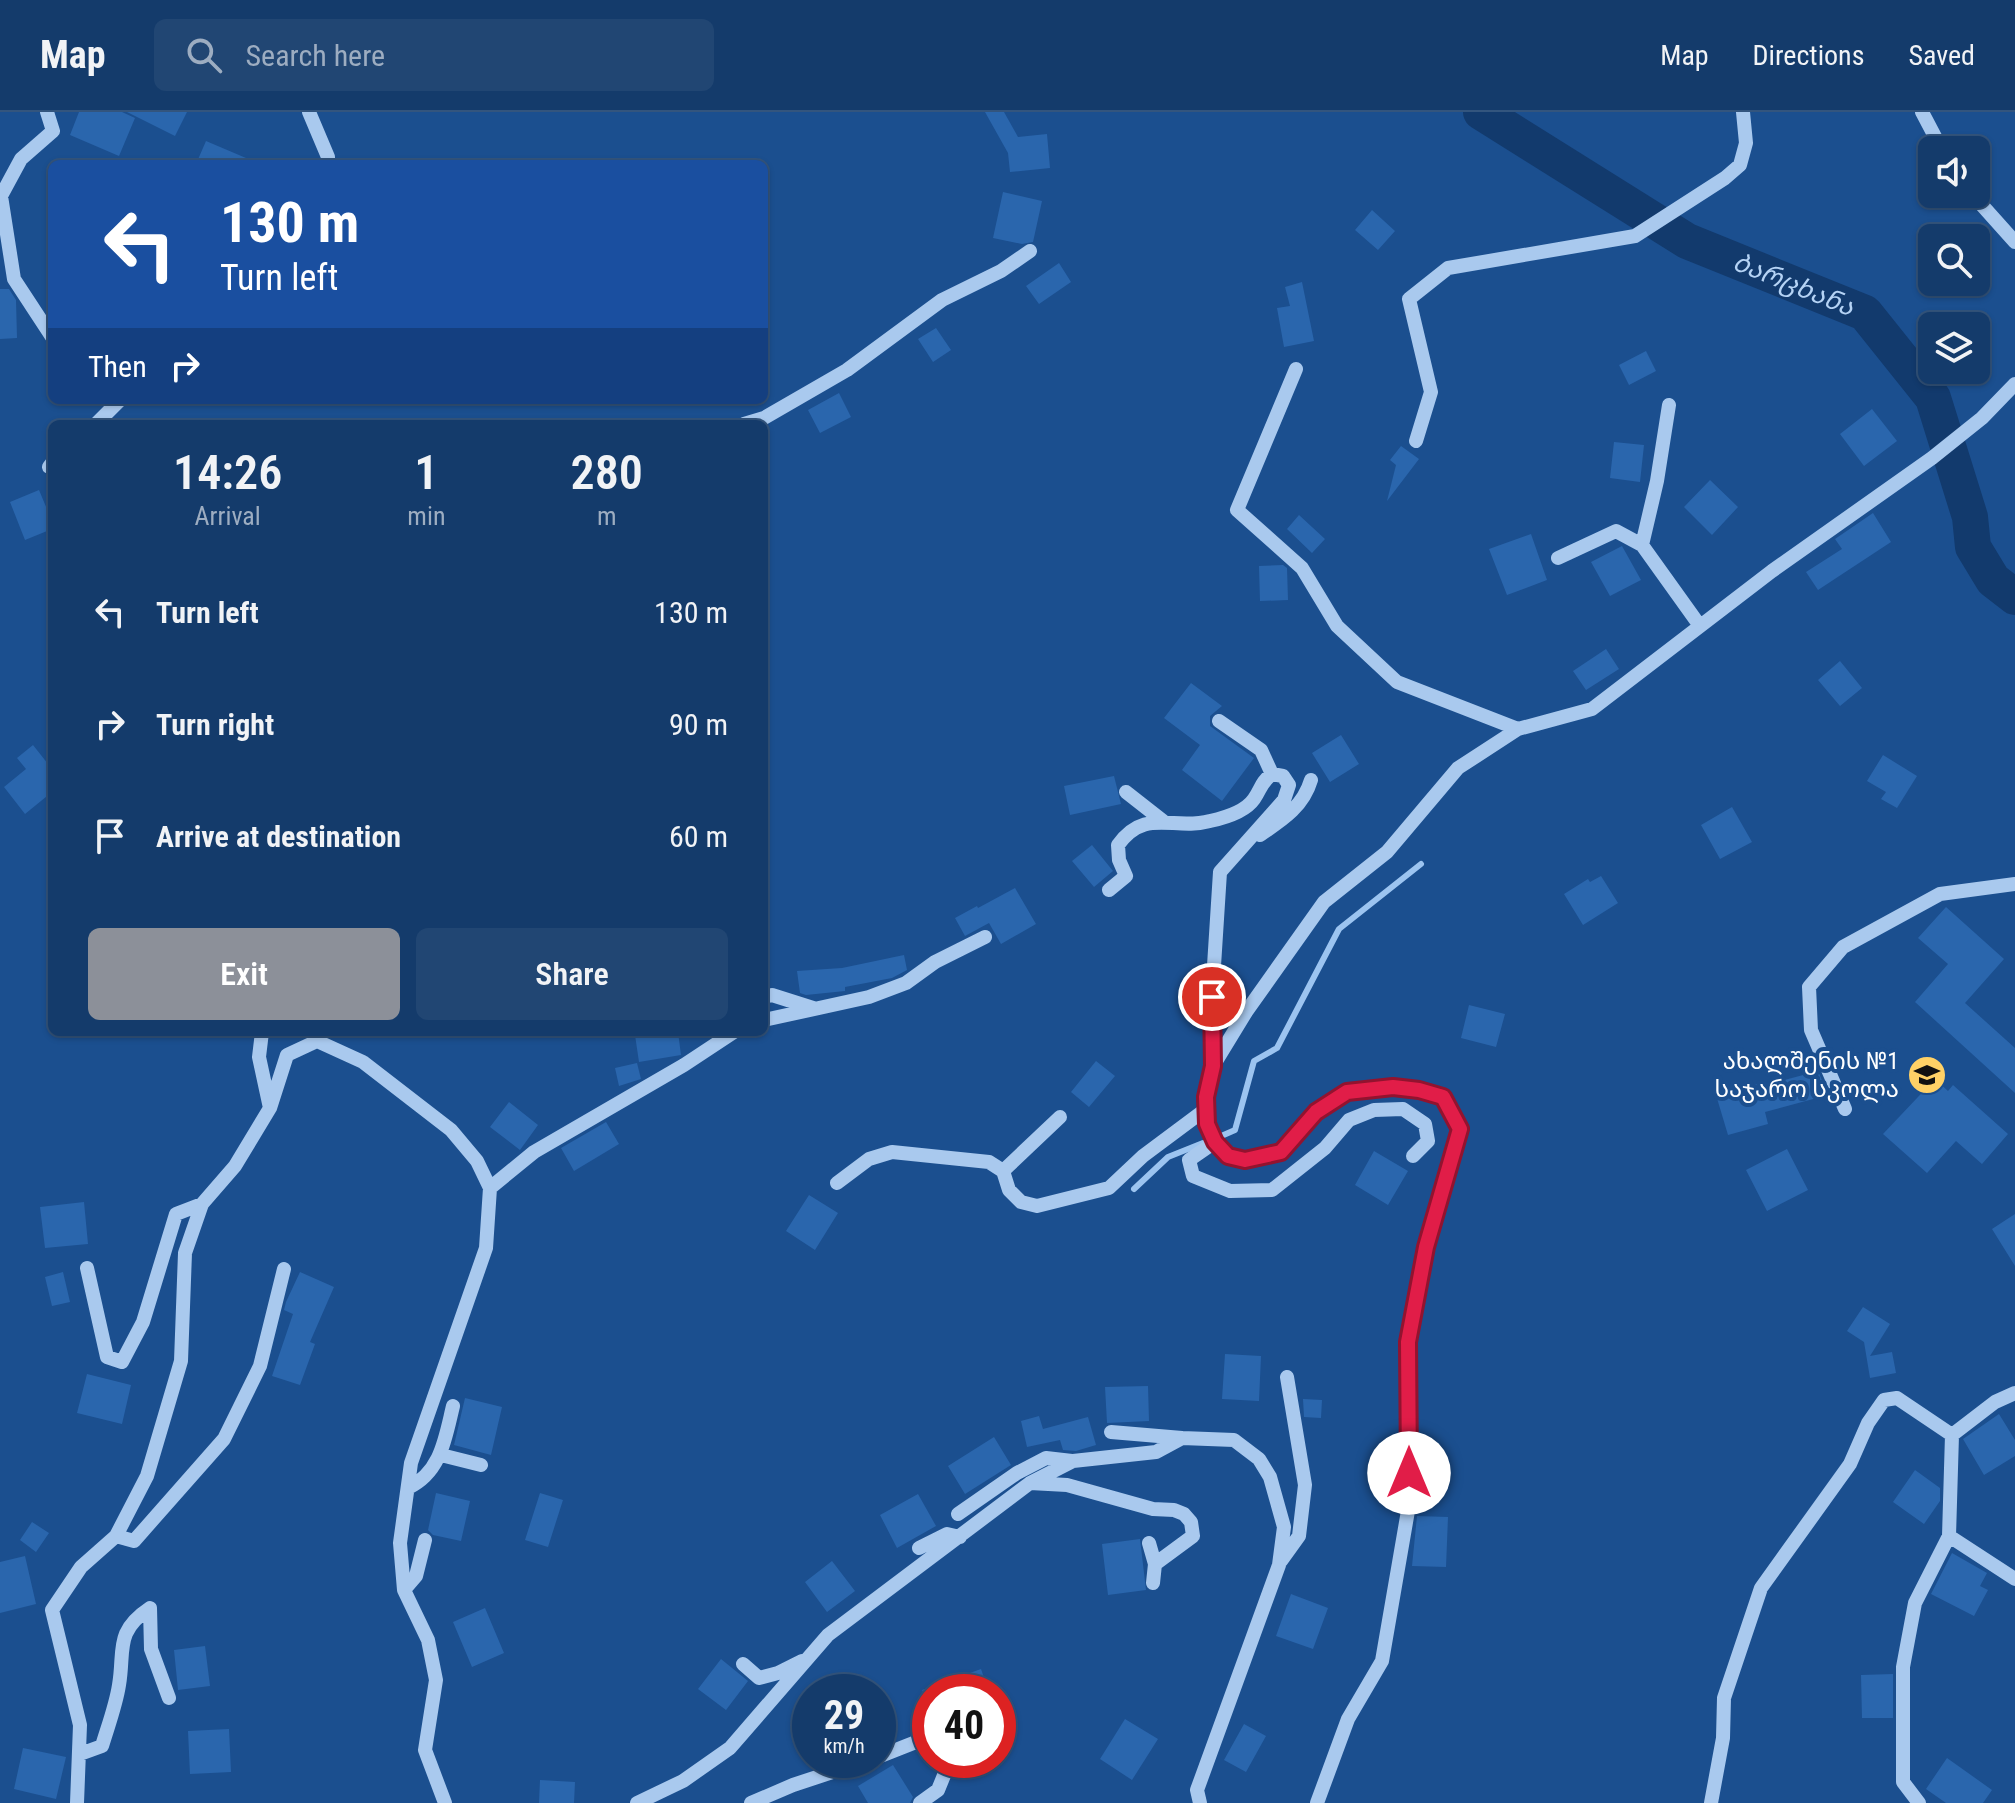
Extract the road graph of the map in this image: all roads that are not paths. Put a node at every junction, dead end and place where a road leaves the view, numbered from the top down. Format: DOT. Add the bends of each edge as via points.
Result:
graph roads {
  1 [pos="47,112"];
  2 [pos="309,112"];
  3 [pos="1743,112"];
  4 [pos="1922,112"];
  5 [pos="1935,136"];
  6 [pos="328,160"];
  7 [pos="1985,208"];
  8 [pos="2015,242"];
  9 [pos="1030,251"];
  10 [pos="48,331"];
  11 [pos="1296,369"];
  12 [pos="2015,384"];
  13 [pos="1669,405"];
  14 [pos="757,420"];
  15 [pos="1416,441"];
  16 [pos="1642,545"];
  17 [pos="1558,558"];
  18 [pos="1700,626"];
  19 [pos="1219,721"];
  20 [pos="1518,729"];
  21 [pos="1272,774"];
  22 [pos="1311,780"];
  23 [pos="1126,792"];
  24 [pos="1163,821"];
  25 [pos="1240,849"];
  26 [pos="2015,884"];
  27 [pos="1109,890"];
  28 [pos="985,937"];
  29 [pos="768,996"];
  30 [pos="814,1009"];
  31 [pos="768,1019"];
  32 [pos="262,1036"];
  33 [pos="728,1036"];
  34 [pos="1213,1066"];
  35 [pos="270,1108"];
  36 [pos="1206,1109"];
  37 [pos="1845,1109"];
  38 [pos="1060,1117"];
  39 [pos="1215,1142"];
  40 [pos="1413,1156"];
  41 [pos="1003,1171"];
  42 [pos="837,1183"];
  43 [pos="490,1188"];
  44 [pos="202,1204"];
  45 [pos="87,1268"];
  46 [pos="284,1269"];
  47 [pos="1287,1377"];
  48 [pos="2015,1393"];
  49 [pos="453,1406"];
  50 [pos="1111,1432"];
  51 [pos="1952,1435"];
  52 [pos="1182,1438"];
  53 [pos="441,1455"];
  54 [pos="1073,1461"];
  55 [pos="481,1465"];
  56 [pos="1030,1483"];
  57 [pos="408,1488"];
  58 [pos="958,1514"];
  59 [pos="116,1536"];
  60 [pos="1949,1536"];
  61 [pos="960,1537"];
  62 [pos="425,1540"];
  63 [pos="1149,1543"];
  64 [pos="919,1548"];
  65 [pos="1155,1564"];
  66 [pos="1279,1565"];
  67 [pos="2015,1579"];
  68 [pos="1153,1583"];
  69 [pos="404,1590"];
  70 [pos="807,1659"];
  71 [pos="743,1664"];
  72 [pos="169,1698"];
  73 [pos="80,1754"];
  74 [pos="814,1778"];
  75 [pos="943,1778"];
  76 [pos="77,1803"];
  77 [pos="445,1803"];
  78 [pos="637,1803"];
  79 [pos="751,1803"];
  80 [pos="920,1803"];
  81 [pos="1200,1803"];
  82 [pos="1317,1803"];
  83 [pos="1711,1803"];
  84 [pos="1919,1803"];
  1 -- 10 [label="street" via="53,131 21,159 1,196 14,279"];
  2 -- 6 [label="street"];
  3 -- 15 [label="street" via="1746,143 1740,165 1635,236 1448,268 1409,299 1431,392"];
  4 -- 5 [label="street"];
  7 -- 8 [label="street"];
  9 -- 14 [label="street" via="942,300 847,370"];
  11 -- 20 [label="street" via="1237,510 1302,568 1337,626 1397,682"];
  12 -- 18 [label="street" via="1932,458"];
  13 -- 16 [label="street"];
  16 -- 17 [label="street" via="1616,531"];
  16 -- 18 [label="street"];
  18 -- 20 [label="street" via="1592,709"];
  19 -- 21 [label="street" via="1261,750"];
  20 -- 34 [label="street" via="1458,768 1387,852 1324,902"];
  21 -- 24 [label="street" via="1262,781 1254,801 1238,812 1207,822"];
  21 -- 25 [label="street" via="1283,776 1289,785 1284,800"];
  22 -- 25 [label="street" via="1307,794 1288,816"];
  23 -- 24 [label="street"];
  24 -- 27 [label="street" via="1126,833 1118,845 1126,876"];
  25 -- 34 [label="street" via="1220,872"];
  26 -- 37 [label="street" via="1940,894 1843,947 1809,987 1811,1030"];
  28 -- 30 [label="street" via="906,983"];
  29 -- 30 [label="street"];
  30 -- 31 [label="street"];
  32 -- 35 [label="street" via="259,1057"];
  33 -- 43 [label="street" via="534,1152"];
  34 -- 36 [label="street"];
  35 -- 43 [label="street" via="287,1055 317,1041 363,1062 451,1130 477,1161"];
  35 -- 44 [label="street" via="235,1166"];
  36 -- 39 [label="street"];
  36 -- 41 [label="street" via="1109,1188 1037,1206 1021,1202 1009,1190"];
  38 -- 41 [label="street"];
  39 -- 40 [label="street" via="1189,1160 1193,1176 1230,1191 1272,1190 1325,1148 1349,1120 1374,1110 1403,1109 1425,1124 1428,1141"];
  39 -- 82 [label="street" via="1228,1156 1245,1160 1281,1152 1316,1112 1347,1092 1393,1087 1443,1097 1460,1129 1426,1247 1408,1342 1409,1505 1382,1661 1348,1719"];
  41 -- 42 [label="street" via="989,1162 892,1152 869,1159"];
  43 -- 57 [label="street" via="486,1248 411,1463"];
  44 -- 45 [label="street" via="176,1214 143,1322 122,1362 107,1357"];
  44 -- 59 [label="street" via="185,1253 181,1361 147,1476"];
  46 -- 59 [label="street" via="260,1366 224,1439 134,1541"];
  47 -- 66 [label="street" via="1305,1485 1299,1536"];
  48 -- 51 [label="street"];
  49 -- 53 [label="street"];
  50 -- 52 [label="street"];
  51 -- 60 [label="street"];
  51 -- 83 [label="street" via="1897,1398 1884,1400 1876,1411 1850,1464 1761,1588 1724,1698"];
  52 -- 54 [label="street" via="1156,1452"];
  52 -- 66 [label="street" via="1234,1440 1259,1459 1270,1477 1284,1527"];
  53 -- 55 [label="street"];
  53 -- 57 [label="street" via="420,1482"];
  54 -- 56 [label="street"];
  54 -- 58 [label="street" via="1046,1458"];
  56 -- 61 [label="street"];
  56 -- 65 [label="street" via="1067,1485 1184,1514 1193,1536"];
  57 -- 69 [label="street" via="400,1543"];
  59 -- 73 [label="street" via="81,1567 52,1610 80,1725"];
  60 -- 67 [label="street"];
  60 -- 84 [label="street" via="1915,1603 1903,1667 1903,1782"];
  61 -- 64 [label="street" via="947,1534"];
  61 -- 70 [label="street" via="828,1635"];
  62 -- 69 [label="street" via="416,1576"];
  63 -- 65 [label="street"];
  65 -- 68 [label="street"];
  66 -- 81 [label="street" via="1197,1790"];
  69 -- 77 [label="street" via="428,1640 436,1680 425,1750"];
  70 -- 71 [label="street" via="759,1678"];
  70 -- 78 [label="street" via="730,1748 683,1781"];
  72 -- 73 [label="street" via="151,1649 150,1608 137,1617 121,1643 120,1684 102,1746"];
  73 -- 76 [label="street"];
  74 -- 79 [label="street"];
  75 -- 80 [label="street" via="938,1790"];
}
